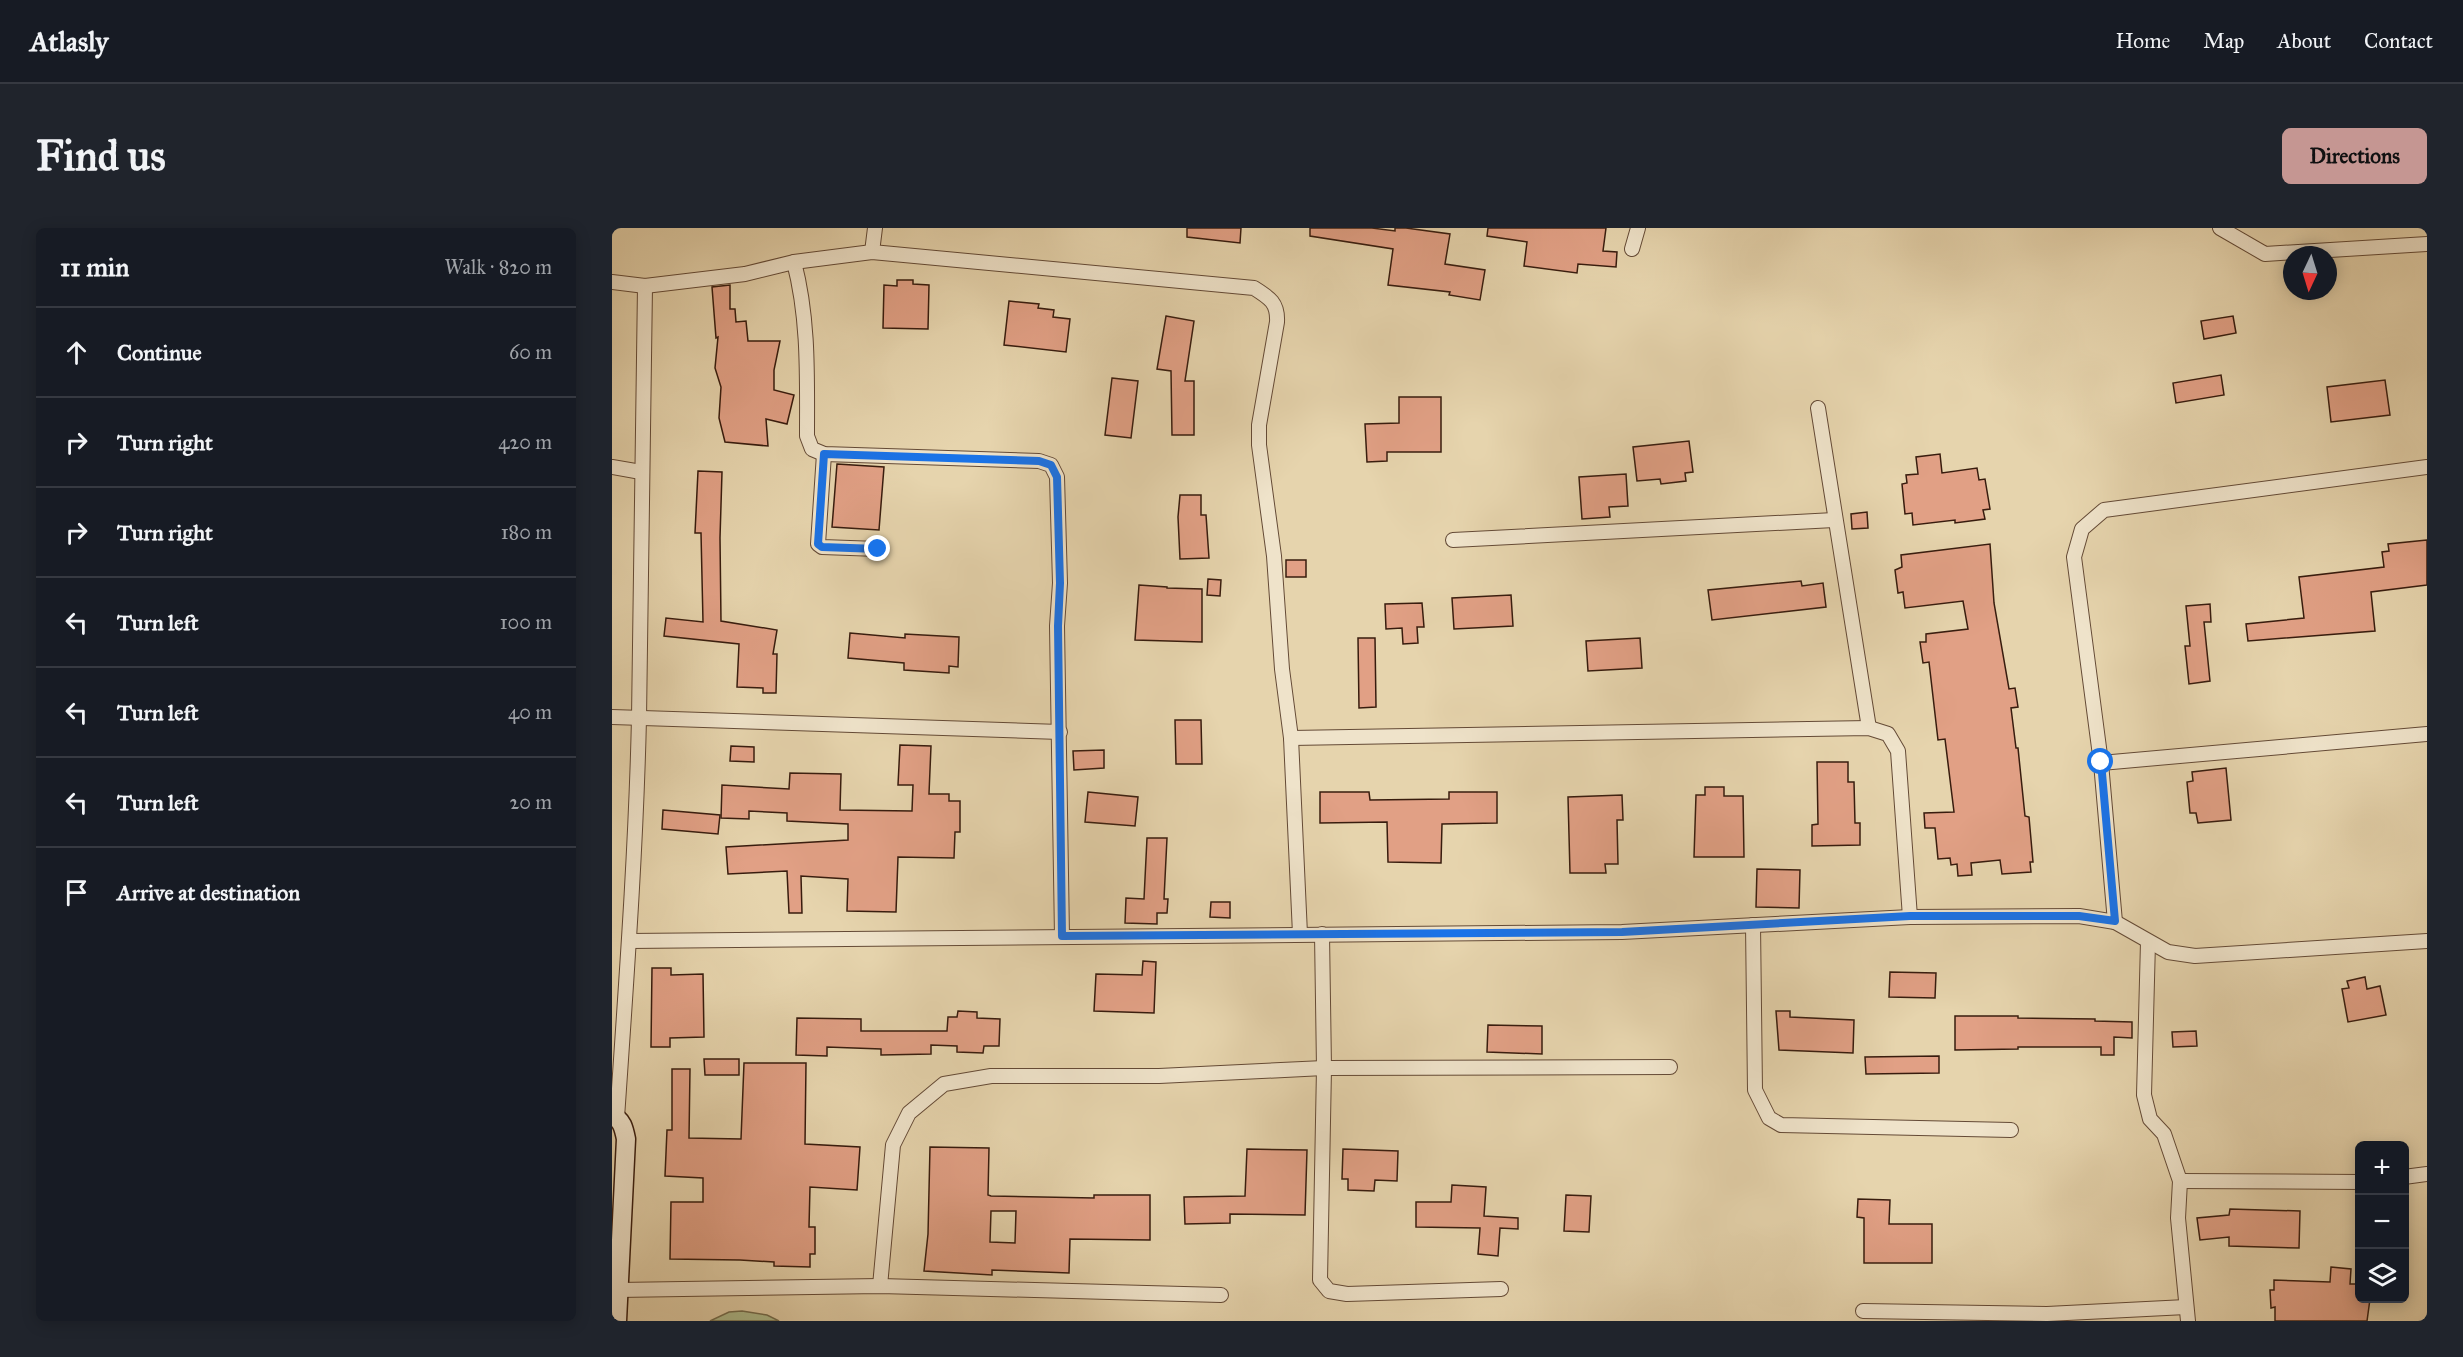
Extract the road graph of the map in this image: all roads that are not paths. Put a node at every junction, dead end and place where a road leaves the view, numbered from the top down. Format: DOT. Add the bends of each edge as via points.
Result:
graph roads {
  1 [pos="875,228"];
  2 [pos="1638,228"];
  3 [pos="2220,228"];
  4 [pos="2427,244"];
  5 [pos="1632,249"];
  6 [pos="872,252"];
  7 [pos="794,262"];
  8 [pos="612,282"];
  9 [pos="645,286"];
  10 [pos="1818,408"];
  11 [pos="824,454"];
  12 [pos="612,466"];
  13 [pos="2427,466"];
  14 [pos="641,472"];
  15 [pos="1834,520"];
  16 [pos="1453,540"];
  17 [pos="878,549"];
  18 [pos="612,717"];
  19 [pos="639,719"];
  20 [pos="1869,728"];
  21 [pos="1060,732"];
  22 [pos="2427,734"];
  23 [pos="1291,738"];
  24 [pos="2101,762"];
  25 [pos="1910,916"];
  26 [pos="2115,921"];
  27 [pos="1753,925"];
  28 [pos="1300,934"];
  29 [pos="1322,934"];
  30 [pos="1062,936"];
  31 [pos="629,941"];
  32 [pos="2427,941"];
  33 [pos="2148,942"];
  34 [pos="1670,1067"];
  35 [pos="1324,1068"];
  36 [pos="614,1117"];
  37 [pos="2011,1130"];
  38 [pos="2427,1174"];
  39 [pos="2409,1176"];
  40 [pos="2180,1181"];
  41 [pos="2355,1182"];
  42 [pos="880,1286"];
  43 [pos="1501,1289"];
  44 [pos="618,1290"];
  45 [pos="1221,1295"];
  46 [pos="1863,1311"];
  47 [pos="2187,1314"];
  48 [pos="617,1321"];
  1 -- 6 [label="street"];
  2 -- 5 [label="street"];
  3 -- 4 [label="street" via="2265,254"];
  6 -- 7 [label="street"];
  6 -- 23 [label="street" via="1254,288 1272,299 1278,310 1278,322 1259,425 1259,445"];
  7 -- 9 [label="street" via="745,273"];
  7 -- 11 [label="street" via="807,333 807,436 812,449"];
  8 -- 9 [label="street"];
  9 -- 14 [label="street"];
  10 -- 15 [label="street"];
  11 -- 17 [label="street" via="818,544"];
  11 -- 21 [label="street" via="1039,461 1051,465 1058,488"];
  12 -- 14 [label="street"];
  13 -- 24 [label="street" via="2104,510 2082,529 2074,557"];
  14 -- 19 [label="street"];
  15 -- 16 [label="street"];
  15 -- 20 [label="street"];
  18 -- 19 [label="street"];
  19 -- 21 [label="street"];
  19 -- 31 [label="street"];
  20 -- 23 [label="street"];
  20 -- 25 [label="street" via="1888,734 1898,751"];
  21 -- 30 [label="street"];
  22 -- 24 [label="street"];
  23 -- 28 [label="street"];
  24 -- 26 [label="street"];
  25 -- 26 [label="street" via="2079,916"];
  25 -- 27 [label="street"];
  26 -- 33 [label="street"];
  27 -- 29 [label="street" via="1622,932"];
  27 -- 37 [label="street" via="1755,1090 1769,1118 1781,1125"];
  28 -- 29 [label="street"];
  28 -- 30 [label="street"];
  29 -- 35 [label="street"];
  30 -- 31 [label="street"];
  31 -- 36 [label="street"];
  32 -- 33 [label="street" via="2195,956 2168,952"];
  33 -- 40 [label="street" via="2144,1095 2150,1119 2164,1134"];
  34 -- 35 [label="street"];
  35 -- 42 [label="street" via="1159,1076 991,1076 944,1084 909,1113 893,1145"];
  35 -- 43 [label="street" via="1320,1280 1329,1291 1347,1294"];
  36 -- 44 [label="street" via="624,1127 626,1139"];
  38 -- 39 [label="street"];
  40 -- 41 [label="street"];
  40 -- 47 [label="street" via="2178,1218"];
  42 -- 44 [label="street"];
  42 -- 45 [label="street"];
  44 -- 48 [label="street"];
  46 -- 47 [label="street"];
}
